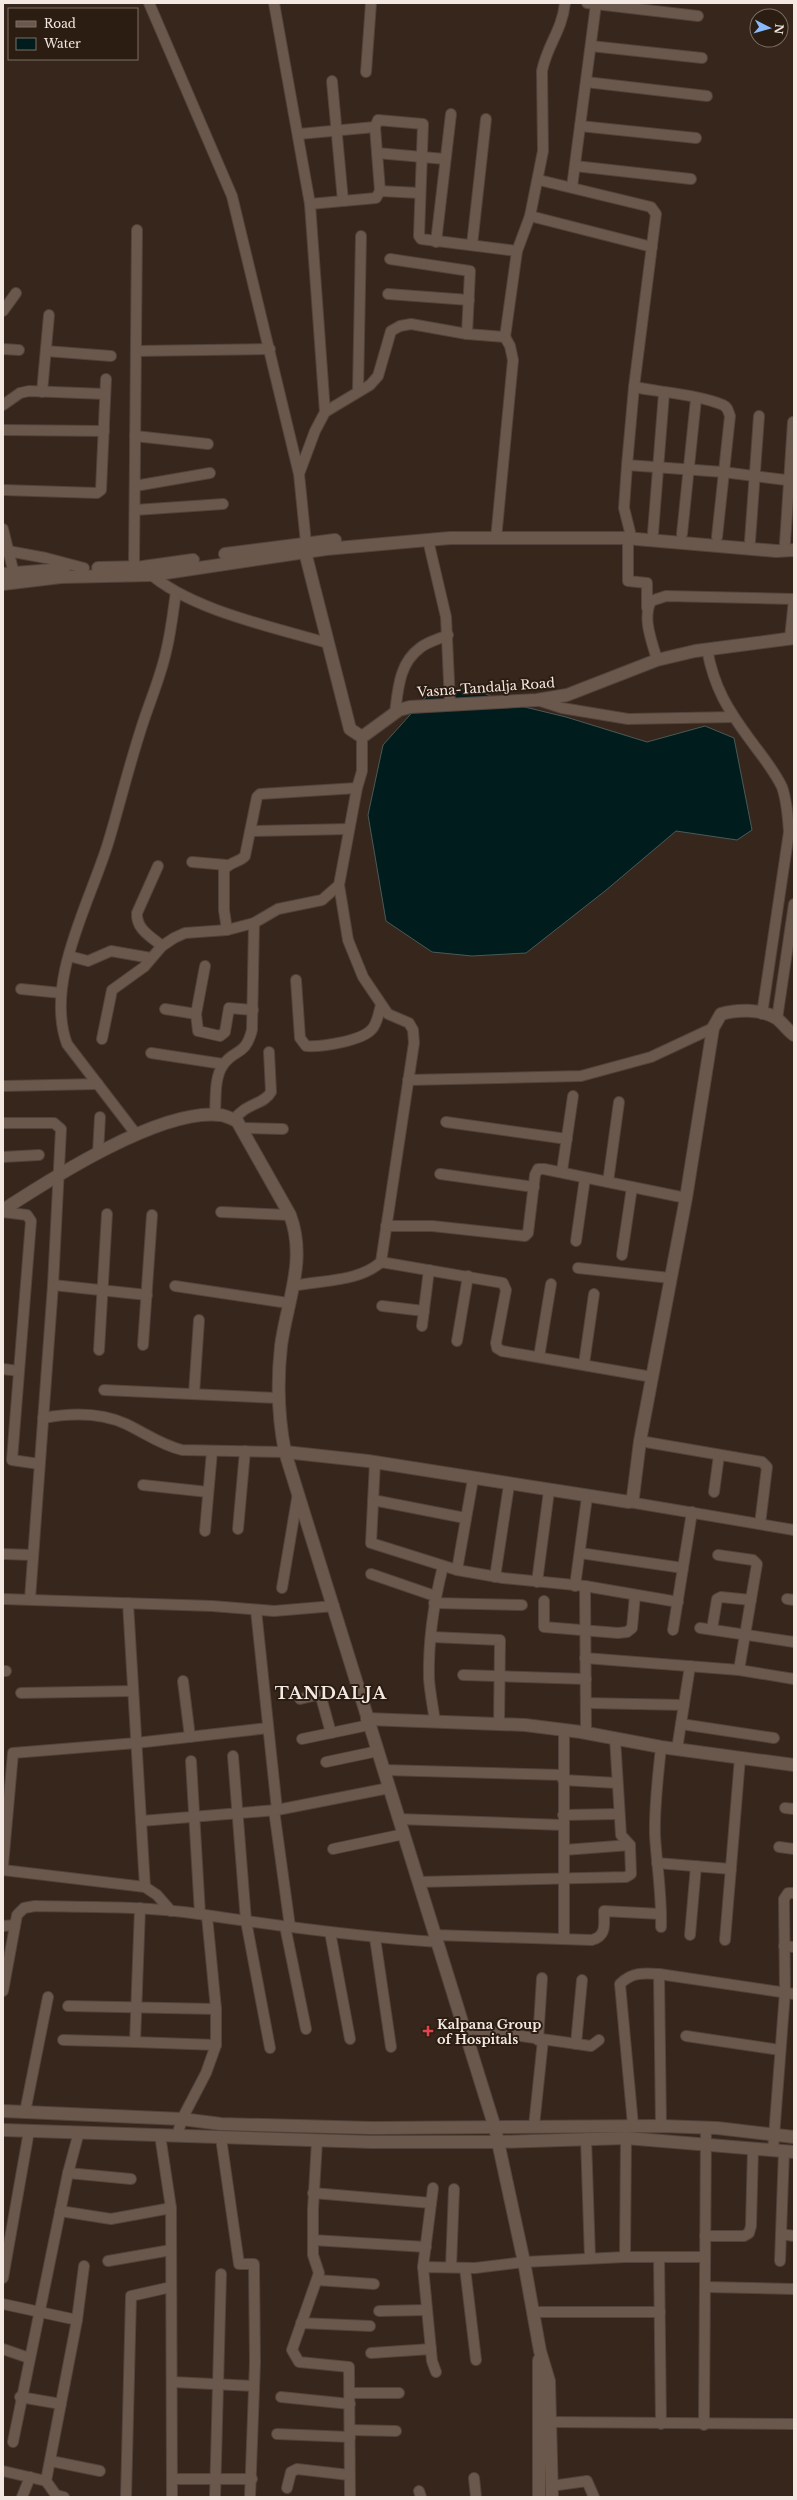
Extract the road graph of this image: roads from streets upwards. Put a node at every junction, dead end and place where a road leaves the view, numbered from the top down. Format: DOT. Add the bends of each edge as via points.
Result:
graph roads {
  1 [pos="149,3"];
  2 [pos="274,3"];
  3 [pos="371,3"];
  4 [pos="565,3"];
  5 [pos="591,4"];
  6 [pos="698,16"];
  7 [pos="591,46"];
  8 [pos="702,58"];
  9 [pos="366,72"];
  10 [pos="332,81"];
  11 [pos="586,82"];
  12 [pos="707,96"];
  13 [pos="451,114"];
  14 [pos="486,119"];
  15 [pos="580,126"];
  16 [pos="375,127"];
  17 [pos="338,130"];
  18 [pos="299,134"];
  19 [pos="696,138"];
  20 [pos="377,153"];
  21 [pos="423,156"];
  22 [pos="445,159"];
  23 [pos="575,166"];
  24 [pos="691,179"];
  25 [pos="539,180"];
  26 [pos="572,187"];
  27 [pos="380,191"];
  28 [pos="420,193"];
  29 [pos="343,201"];
  30 [pos="310,204"];
  31 [pos="530,216"];
  32 [pos="137,230"];
  33 [pos="361,236"];
  34 [pos="436,242"];
  35 [pos="472,246"];
  36 [pos="652,247"];
  37 [pos="517,251"];
  38 [pos="390,260"];
  39 [pos="16,293"];
  40 [pos="388,294"];
  41 [pos="469,300"];
  42 [pos="3,311"];
  43 [pos="49,315"];
  44 [pos="467,334"];
  45 [pos="505,337"];
  46 [pos="270,348"];
  47 [pos="3,350"];
  48 [pos="19,350"];
  49 [pos="46,351"];
  50 [pos="136,351"];
  51 [pos="111,356"];
  52 [pos="106,378"];
  53 [pos="634,387"];
  54 [pos="358,391"];
  55 [pos="42,392"];
  56 [pos="664,393"];
  57 [pos="105,394"];
  58 [pos="696,399"];
  59 [pos="3,405"];
  60 [pos="325,412"];
  61 [pos="760,416"];
  62 [pos="793,422"];
  63 [pos="3,430"];
  64 [pos="104,431"];
  65 [pos="135,436"];
  66 [pos="208,444"];
  67 [pos="627,465"];
  68 [pos="658,467"];
  69 [pos="690,470"];
  70 [pos="723,472"];
  71 [pos="210,473"];
  72 [pos="298,474"];
  73 [pos="754,477"];
  74 [pos="791,481"];
  75 [pos="135,486"];
  76 [pos="3,490"];
  77 [pos="223,504"];
  78 [pos="135,510"];
  79 [pos="3,529"];
  80 [pos="653,533"];
  81 [pos="496,534"];
  82 [pos="682,534"];
  83 [pos="629,535"];
  84 [pos="717,537"];
  85 [pos="428,540"];
  86 [pos="750,541"];
  87 [pos="791,545"];
  88 [pos="306,548"];
  89 [pos="6,552"];
  90 [pos="84,568"];
  91 [pos="143,570"];
  92 [pos="8,574"];
  93 [pos="3,584"];
  94 [pos="176,592"];
  95 [pos="794,599"];
  96 [pos="647,610"];
  97 [pos="448,635"];
  98 [pos="792,638"];
  99 [pos="327,643"];
  100 [pos="707,649"];
  101 [pos="657,660"];
  102 [pos="537,700"];
  103 [pos="450,703"];
  104 [pos="395,713"];
  105 [pos="733,717"];
  106 [pos="362,737"];
  107 [pos="357,788"];
  108 [pos="349,829"];
  109 [pos="252,831"];
  110 [pos="192,862"];
  111 [pos="227,865"];
  112 [pos="158,866"];
  113 [pos="339,885"];
  114 [pos="794,904"];
  115 [pos="254,924"];
  116 [pos="227,930"];
  117 [pos="791,940"];
  118 [pos="162,946"];
  119 [pos="69,956"];
  120 [pos="151,958"];
  121 [pos="206,966"];
  122 [pos="296,980"];
  123 [pos="21,989"];
  124 [pos="61,993"];
  125 [pos="381,1005"];
  126 [pos="165,1009"];
  127 [pos="253,1010"];
  128 [pos="196,1014"];
  129 [pos="762,1014"];
  130 [pos="785,1024"];
  131 [pos="713,1028"];
  132 [pos="794,1036"];
  133 [pos="102,1039"];
  134 [pos="269,1052"];
  135 [pos="151,1053"];
  136 [pos="224,1064"];
  137 [pos="408,1080"];
  138 [pos="98,1084"];
  139 [pos="3,1086"];
  140 [pos="573,1096"];
  141 [pos="619,1102"];
  142 [pos="215,1114"];
  143 [pos="100,1117"];
  144 [pos="446,1122"];
  145 [pos="3,1123"];
  146 [pos="238,1124"];
  147 [pos="282,1129"];
  148 [pos="136,1134"];
  149 [pos="566,1139"];
  150 [pos="98,1153"];
  151 [pos="39,1156"];
  152 [pos="3,1157"];
  153 [pos="562,1171"];
  154 [pos="59,1174"];
  155 [pos="440,1174"];
  156 [pos="585,1178"];
  157 [pos="608,1182"];
  158 [pos="534,1187"];
  159 [pos="632,1187"];
  160 [pos="686,1198"];
  161 [pos="3,1211"];
  162 [pos="220,1212"];
  163 [pos="107,1214"];
  164 [pos="152,1215"];
  165 [pos="290,1215"];
  166 [pos="386,1226"];
  167 [pos="576,1241"];
  168 [pos="622,1255"];
  169 [pos="381,1262"];
  170 [pos="578,1268"];
  171 [pos="430,1270"];
  172 [pos="468,1276"];
  173 [pos="670,1278"];
  174 [pos="552,1284"];
  175 [pos="53,1285"];
  176 [pos="175,1286"];
  177 [pos="293,1286"];
  178 [pos="102,1290"];
  179 [pos="594,1294"];
  180 [pos="147,1295"];
  181 [pos="288,1303"];
  182 [pos="382,1306"];
  183 [pos="424,1311"];
  184 [pos="199,1320"];
  185 [pos="422,1326"];
  186 [pos="457,1341"];
  187 [pos="143,1345"];
  188 [pos="98,1350"];
  189 [pos="539,1357"];
  190 [pos="584,1364"];
  191 [pos="3,1369"];
  192 [pos="19,1371"];
  193 [pos="652,1378"];
  194 [pos="104,1390"];
  195 [pos="194,1394"];
  196 [pos="278,1398"];
  197 [pos="43,1418"];
  198 [pos="640,1441"];
  199 [pos="212,1451"];
  200 [pos="245,1451"];
  201 [pos="285,1452"];
  202 [pos="719,1455"];
  203 [pos="375,1462"];
  204 [pos="39,1464"];
  205 [pos="473,1479"];
  206 [pos="509,1484"];
  207 [pos="143,1485"];
  208 [pos="298,1491"];
  209 [pos="549,1491"];
  210 [pos="208,1492"];
  211 [pos="714,1492"];
  212 [pos="587,1497"];
  213 [pos="373,1500"];
  214 [pos="629,1502"];
  215 [pos="692,1512"];
  216 [pos="465,1518"];
  217 [pos="760,1524"];
  218 [pos="238,1529"];
  219 [pos="794,1530"];
  220 [pos="205,1531"];
  221 [pos="580,1553"];
  222 [pos="3,1554"];
  223 [pos="33,1554"];
  224 [pos="718,1555"];
  225 [pos="443,1566"];
  226 [pos="683,1568"];
  227 [pos="457,1570"];
  228 [pos="371,1574"];
  229 [pos="495,1577"];
  230 [pos="537,1582"];
  231 [pos="580,1586"];
  232 [pos="282,1588"];
  233 [pos="635,1595"];
  234 [pos="3,1599"];
  235 [pos="30,1599"];
  236 [pos="435,1599"];
  237 [pos="751,1600"];
  238 [pos="544,1602"];
  239 [pos="678,1602"];
  240 [pos="128,1603"];
  241 [pos="522,1605"];
  242 [pos="334,1606"];
  243 [pos="256,1610"];
  244 [pos="700,1628"];
  245 [pos="712,1629"];
  246 [pos="673,1630"];
  247 [pos="585,1632"];
  248 [pos="745,1635"];
  249 [pos="432,1637"];
  250 [pos="794,1642"];
  251 [pos="586,1658"];
  252 [pos="690,1666"];
  253 [pos="739,1670"];
  254 [pos="463,1675"];
  255 [pos="500,1676"];
  256 [pos="586,1679"];
  257 [pos="794,1679"];
  258 [pos="183,1681"];
  259 [pos="133,1691"];
  260 [pos="21,1693"];
  261 [pos="300,1699"];
  262 [pos="586,1703"];
  263 [pos="684,1705"];
  264 [pos="368,1722"];
  265 [pos="435,1722"];
  266 [pos="499,1724"];
  267 [pos="681,1724"];
  268 [pos="268,1728"];
  269 [pos="564,1730"];
  270 [pos="586,1732"];
  271 [pos="331,1733"];
  272 [pos="190,1737"];
  273 [pos="615,1738"];
  274 [pos="774,1738"];
  275 [pos="302,1739"];
  276 [pos="136,1743"];
  277 [pos="661,1748"];
  278 [pos="677,1749"];
  279 [pos="378,1751"];
  280 [pos="8,1753"];
  281 [pos="233,1756"];
  282 [pos="740,1758"];
  283 [pos="191,1761"];
  284 [pos="326,1762"];
  285 [pos="794,1765"];
  286 [pos="384,1770"];
  287 [pos="563,1777"];
  288 [pos="617,1783"];
  289 [pos="389,1788"];
  290 [pos="6,1803"];
  291 [pos="275,1810"];
  292 [pos="237,1813"];
  293 [pos="618,1814"];
  294 [pos="193,1817"];
  295 [pos="399,1819"];
  296 [pos="563,1820"];
  297 [pos="141,1821"];
  298 [pos="404,1834"];
  299 [pos="630,1845"];
  300 [pos="779,1847"];
  301 [pos="333,1849"];
  302 [pos="794,1849"];
  303 [pos="564,1850"];
  304 [pos="658,1863"];
  305 [pos="3,1865"];
  306 [pos="696,1866"];
  307 [pos="731,1869"];
  308 [pos="3,1870"];
  309 [pos="565,1878"];
  310 [pos="419,1882"];
  311 [pos="145,1887"];
  312 [pos="794,1893"];
  313 [pos="140,1908"];
  314 [pos="171,1911"];
  315 [pos="661,1914"];
  316 [pos="203,1915"];
  317 [pos="246,1922"];
  318 [pos="15,1925"];
  319 [pos="3,1926"];
  320 [pos="287,1926"];
  321 [pos="661,1927"];
  322 [pos="330,1932"];
  323 [pos="690,1935"];
  324 [pos="375,1938"];
  325 [pos="437,1938"];
  326 [pos="564,1939"];
  327 [pos="725,1940"];
  328 [pos="789,1946"];
  329 [pos="659,1974"];
  330 [pos="542,1978"];
  331 [pos="582,1980"];
  332 [pos="3,1988"];
  333 [pos="789,1993"];
  334 [pos="48,1996"];
  335 [pos="68,2006"];
  336 [pos="136,2007"];
  337 [pos="216,2009"];
  338 [pos="465,2028"];
  339 [pos="306,2029"];
  340 [pos="686,2036"];
  341 [pos="350,2039"];
  342 [pos="63,2040"];
  343 [pos="540,2040"];
  344 [pos="599,2040"];
  345 [pos="135,2042"];
  346 [pos="576,2044"];
  347 [pos="216,2045"];
  348 [pos="391,2047"];
  349 [pos="270,2048"];
  350 [pos="780,2050"];
  351 [pos="3,2111"];
  352 [pos="24,2112"];
  353 [pos="182,2119"];
  354 [pos="633,2125"];
  355 [pos="534,2126"];
  356 [pos="661,2126"];
  357 [pos="495,2128"];
  358 [pos="706,2128"];
  359 [pos="3,2130"];
  360 [pos="29,2131"];
  361 [pos="79,2132"];
  362 [pos="160,2135"];
  363 [pos="774,2135"];
  364 [pos="177,2136"];
  365 [pos="794,2137"];
  366 [pos="221,2138"];
  367 [pos="586,2138"];
  368 [pos="626,2138"];
  369 [pos="317,2141"];
  370 [pos="498,2142"];
  371 [pos="706,2143"];
  372 [pos="753,2148"];
  373 [pos="784,2151"];
  374 [pos="68,2173"];
  375 [pos="132,2178"];
  376 [pos="433,2188"];
  377 [pos="454,2189"];
  378 [pos="313,2193"];
  379 [pos="431,2203"];
  380 [pos="171,2208"];
  381 [pos="60,2211"];
  382 [pos="781,2234"];
  383 [pos="705,2236"];
  384 [pos="794,2236"];
  385 [pos="313,2240"];
  386 [pos="426,2247"];
  387 [pos="171,2250"];
  388 [pos="625,2257"];
  389 [pos="659,2257"];
  390 [pos="705,2257"];
  391 [pos="590,2258"];
  392 [pos="108,2261"];
  393 [pos="780,2261"];
  394 [pos="524,2262"];
  395 [pos="84,2266"];
  396 [pos="423,2267"];
  397 [pos="451,2267"];
  398 [pos="465,2268"];
  399 [pos="221,2274"];
  400 [pos="3,2278"];
  401 [pos="317,2280"];
  402 [pos="374,2284"];
  403 [pos="705,2287"];
  404 [pos="171,2288"];
  405 [pos="794,2288"];
  406 [pos="3,2304"];
  407 [pos="427,2310"];
  408 [pos="379,2311"];
  409 [pos="38,2312"];
  410 [pos="534,2312"];
  411 [pos="660,2312"];
  412 [pos="77,2320"];
  413 [pos="301,2323"];
  414 [pos="370,2326"];
  415 [pos="3,2349"];
  416 [pos="431,2349"];
  417 [pos="540,2351"];
  418 [pos="371,2353"];
  419 [pos="29,2358"];
  420 [pos="476,2360"];
  421 [pos="436,2372"];
  422 [pos="172,2382"];
  423 [pos="217,2384"];
  424 [pos="254,2386"];
  425 [pos="350,2393"];
  426 [pos="399,2393"];
  427 [pos="281,2397"];
  428 [pos="20,2398"];
  429 [pos="61,2404"];
  430 [pos="350,2404"];
  431 [pos="551,2422"];
  432 [pos="661,2424"];
  433 [pos="794,2424"];
  434 [pos="704,2425"];
  435 [pos="396,2431"];
  436 [pos="350,2433"];
  437 [pos="277,2434"];
  438 [pos="13,2442"];
  439 [pos="51,2461"];
  440 [pos="3,2471"];
  441 [pos="100,2471"];
  442 [pos="349,2475"];
  443 [pos="30,2477"];
  444 [pos="474,2478"];
  445 [pos="172,2479"];
  446 [pos="217,2479"];
  447 [pos="252,2479"];
  448 [pos="46,2481"];
  449 [pos="288,2488"];
  450 [pos="552,2491"];
  451 [pos="58,2496"];
  452 [pos="22,2497"];
  453 [pos="126,2497"];
  454 [pos="172,2497"];
  455 [pos="215,2497"];
  456 [pos="250,2497"];
  457 [pos="350,2497"];
  458 [pos="476,2497"];
  459 [pos="539,2497"];
  460 [pos="594,2497"];
  1 -- 46 [label="street" via="232,196"];
  2 -- 18 [label="street"];
  3 -- 9 [label="street"];
  4 -- 25 [label="street" via="560,30 544,60 542,71 543,150"];
  5 -- 6 [label="street"];
  5 -- 7 [label="street"];
  7 -- 8 [label="street"];
  7 -- 11 [label="street"];
  10 -- 17 [label="street"];
  11 -- 12 [label="street"];
  11 -- 15 [label="street"];
  13 -- 22 [label="street"];
  14 -- 35 [label="street"];
  15 -- 19 [label="street"];
  15 -- 23 [label="street"];
  16 -- 17 [label="street"];
  16 -- 20 [label="street"];
  16 -- 21 [label="street" via="380,120 423,124"];
  17 -- 18 [label="street"];
  17 -- 29 [label="street"];
  18 -- 30 [label="street"];
  20 -- 21 [label="street"];
  20 -- 27 [label="street"];
  21 -- 22 [label="street"];
  21 -- 28 [label="street"];
  22 -- 34 [label="street"];
  23 -- 24 [label="street"];
  23 -- 26 [label="street"];
  25 -- 26 [label="street"];
  25 -- 31 [label="street"];
  26 -- 36 [label="street" via="651,207 656,214"];
  27 -- 28 [label="street"];
  27 -- 29 [label="street" via="373,199"];
  28 -- 34 [label="street" via="419,236 424,241"];
  29 -- 30 [label="street"];
  30 -- 60 [label="street"];
  31 -- 36 [label="street"];
  31 -- 37 [label="street"];
  32 -- 50 [label="street"];
  33 -- 54 [label="street"];
  34 -- 35 [label="street"];
  35 -- 37 [label="street"];
  36 -- 53 [label="street"];
  37 -- 45 [label="street"];
  38 -- 41 [label="street" via="470,271"];
  39 -- 42 [label="street"];
  40 -- 41 [label="street"];
  41 -- 44 [label="street"];
  43 -- 49 [label="street"];
  44 -- 45 [label="street"];
  44 -- 54 [label="street" via="411,324 400,326 391,332 378,376 370,385"];
  45 -- 81 [label="street" via="513,360"];
  46 -- 50 [label="street"];
  46 -- 72 [label="street"];
  47 -- 48 [label="street"];
  49 -- 51 [label="street"];
  49 -- 55 [label="street"];
  50 -- 65 [label="street"];
  52 -- 57 [label="street"];
  53 -- 56 [label="street"];
  53 -- 67 [label="street"];
  54 -- 60 [label="street"];
  55 -- 57 [label="street"];
  55 -- 59 [label="street" via="20,393"];
  56 -- 58 [label="street"];
  56 -- 68 [label="street"];
  57 -- 64 [label="street"];
  58 -- 69 [label="street"];
  58 -- 70 [label="street" via="728,409 730,416"];
  60 -- 72 [label="street"];
  61 -- 73 [label="street"];
  62 -- 74 [label="street"];
  63 -- 64 [label="street"];
  64 -- 76 [label="street" via="103,482 101,490 97,493"];
  65 -- 66 [label="street"];
  65 -- 75 [label="street"];
  67 -- 68 [label="street"];
  67 -- 83 [label="street" via="624,508"];
  68 -- 69 [label="street"];
  68 -- 80 [label="street"];
  69 -- 70 [label="street"];
  69 -- 82 [label="street"];
  70 -- 73 [label="street"];
  70 -- 84 [label="street"];
  71 -- 75 [label="street"];
  72 -- 88 [label="street"];
  73 -- 74 [label="street"];
  73 -- 86 [label="street"];
  74 -- 87 [label="street"];
  75 -- 78 [label="street"];
  77 -- 78 [label="street"];
  78 -- 91 [label="street"];
  79 -- 89 [label="street"];
  80 -- 82 [label="street"];
  80 -- 83 [label="street"];
  81 -- 83 [label="street"];
  81 -- 85 [label="street"];
  81 -- 88 [label="street" via="449,530"];
  82 -- 84 [label="street"];
  83 -- 87 [label="street" via="776,551"];
  83 -- 96 [label="street" via="628,581 647,583"];
  84 -- 86 [label="street"];
  85 -- 88 [label="street"];
  85 -- 97 [label="street"];
  86 -- 87 [label="street"];
  88 -- 91 [label="street"];
  88 -- 99 [label="street"];
  89 -- 90 [label="street"];
  89 -- 92 [label="street"];
  90 -- 91 [label="street"];
  90 -- 92 [label="street"];
  91 -- 93 [label="street"];
  91 -- 94 [label="street"];
  94 -- 99 [label="street" via="234,615"];
  94 -- 119 [label="street" via="167,650 159,680 141,727 108,842"];
  95 -- 96 [label="street" via="666,596 652,601"];
  95 -- 98 [label="street"];
  96 -- 101 [label="street"];
  97 -- 103 [label="street"];
  97 -- 104 [label="street" via="420,648 410,658 400,676"];
  98 -- 100 [label="street, Vasna-Tandalja Road"];
  99 -- 106 [label="street" via="350,729"];
  100 -- 101 [label="street, Vasna-Tandalja Road"];
  100 -- 105 [label="street" via="717,688"];
  101 -- 102 [label="street, Vasna-Tandalja Road" via="567,695"];
  102 -- 103 [label="street, Vasna-Tandalja Road"];
  102 -- 105 [label="street" via="562,708 628,719"];
  103 -- 104 [label="street, Vasna-Tandalja Road" via="410,707"];
  104 -- 106 [label="street, Vasna-Tandalja Road"];
  105 -- 129 [label="street" via="769,764 782,788 790,832"];
  106 -- 107 [label="street" via="362,771"];
  107 -- 108 [label="street"];
  107 -- 109 [label="street" via="260,794"];
  108 -- 109 [label="street"];
  108 -- 113 [label="street"];
  109 -- 111 [label="street" via="245,856 242,860"];
  110 -- 111 [label="street"];
  111 -- 116 [label="street" via="224,870"];
  112 -- 118 [label="street" via="137,913 137,921 139,927"];
  113 -- 115 [label="street" via="322,900 278,909"];
  113 -- 125 [label="street" via="348,940 363,977"];
  114 -- 117 [label="street"];
  115 -- 116 [label="street"];
  115 -- 127 [label="street"];
  116 -- 118 [label="street" via="185,933"];
  117 -- 130 [label="street"];
  118 -- 120 [label="street"];
  119 -- 120 [label="street" via="88,961 111,951"];
  119 -- 124 [label="street"];
  120 -- 133 [label="street" via="112,990"];
  121 -- 128 [label="street"];
  122 -- 125 [label="street" via="300,1038 306,1046 354,1039 364,1035 373,1028"];
  123 -- 124 [label="street"];
  124 -- 138 [label="street" via="61,1028 67,1044"];
  125 -- 137 [label="street" via="388,1014 409,1022 413,1030 414,1043"];
  126 -- 128 [label="street"];
  127 -- 128 [label="street" via="229,1008 225,1032 220,1036 198,1031"];
  127 -- 136 [label="street" via="249,1044"];
  129 -- 130 [label="street"];
  129 -- 131 [label="street" via="733,1010 721,1014"];
  130 -- 132 [label="street"];
  131 -- 137 [label="street" via="651,1057 581,1076"];
  131 -- 160 [label="street"];
  134 -- 146 [label="street" via="271,1092 268,1098 240,1112"];
  135 -- 136 [label="street"];
  136 -- 142 [label="street" via="217,1088"];
  137 -- 166 [label="street"];
  138 -- 139 [label="street"];
  138 -- 148 [label="street"];
  140 -- 149 [label="street"];
  141 -- 157 [label="street"];
  142 -- 146 [label="street"];
  142 -- 148 [label="street" via="176,1121"];
  143 -- 150 [label="street"];
  144 -- 149 [label="street"];
  145 -- 154 [label="street" via="59,1125"];
  146 -- 147 [label="street"];
  146 -- 165 [label="street"];
  148 -- 150 [label="street"];
  149 -- 153 [label="street"];
  150 -- 154 [label="street"];
  151 -- 152 [label="street"];
  153 -- 156 [label="street"];
  153 -- 158 [label="street" via="538,1169"];
  154 -- 161 [label="street"];
  154 -- 175 [label="street"];
  155 -- 158 [label="street"];
  156 -- 157 [label="street"];
  156 -- 167 [label="street"];
  157 -- 159 [label="street"];
  158 -- 166 [label="street" via="528,1233 525,1236 432,1226"];
  159 -- 160 [label="street"];
  159 -- 168 [label="street"];
  160 -- 173 [label="street"];
  161 -- 192 [label="street" via="27,1215 31,1221"];
  162 -- 165 [label="street"];
  163 -- 178 [label="street"];
  164 -- 180 [label="street"];
  165 -- 177 [label="street" via="296,1231 298,1250"];
  166 -- 169 [label="street"];
  169 -- 171 [label="street"];
  169 -- 177 [label="street" via="373,1269 360,1274"];
  170 -- 173 [label="street"];
  171 -- 172 [label="street"];
  171 -- 183 [label="street"];
  172 -- 186 [label="street"];
  172 -- 189 [label="street" via="500,1281 505,1286 497,1348"];
  173 -- 193 [label="street"];
  174 -- 189 [label="street"];
  175 -- 178 [label="street"];
  175 -- 197 [label="street"];
  176 -- 181 [label="street"];
  177 -- 181 [label="street"];
  178 -- 180 [label="street"];
  178 -- 188 [label="street"];
  179 -- 190 [label="street"];
  180 -- 187 [label="street"];
  181 -- 196 [label="street" via="281,1347"];
  182 -- 183 [label="street"];
  183 -- 185 [label="street"];
  184 -- 195 [label="street"];
  189 -- 190 [label="street"];
  190 -- 193 [label="street"];
  191 -- 192 [label="street"];
  192 -- 204 [label="street" via="12,1460"];
  193 -- 198 [label="street"];
  194 -- 195 [label="street"];
  195 -- 196 [label="street"];
  196 -- 201 [label="street"];
  197 -- 199 [label="street" via="93,1415 124,1423 166,1446 182,1450"];
  197 -- 204 [label="street"];
  198 -- 202 [label="street"];
  198 -- 214 [label="street" via="633,1497"];
  199 -- 200 [label="street"];
  199 -- 210 [label="street"];
  200 -- 201 [label="street"];
  200 -- 218 [label="street"];
  201 -- 203 [label="street"];
  201 -- 208 [label="street"];
  202 -- 211 [label="street"];
  202 -- 217 [label="street" via="762,1462 767,1467"];
  203 -- 205 [label="street"];
  203 -- 213 [label="street"];
  204 -- 223 [label="street"];
  205 -- 206 [label="street"];
  205 -- 216 [label="street"];
  206 -- 209 [label="street"];
  206 -- 229 [label="street"];
  207 -- 210 [label="street"];
  208 -- 232 [label="street"];
  208 -- 242 [label="street"];
  209 -- 212 [label="street"];
  209 -- 230 [label="street"];
  210 -- 220 [label="street"];
  212 -- 214 [label="street"];
  212 -- 221 [label="street"];
  213 -- 216 [label="street"];
  213 -- 225 [label="street" via="371,1543"];
  214 -- 215 [label="street"];
  215 -- 217 [label="street"];
  215 -- 226 [label="street"];
  216 -- 227 [label="street"];
  217 -- 219 [label="street"];
  221 -- 226 [label="street"];
  221 -- 231 [label="street"];
  222 -- 223 [label="street"];
  223 -- 235 [label="street"];
  224 -- 237 [label="street" via="753,1560 757,1564"];
  225 -- 227 [label="street"];
  225 -- 236 [label="street"];
  226 -- 239 [label="street"];
  227 -- 229 [label="street"];
  228 -- 236 [label="street"];
  229 -- 230 [label="street"];
  230 -- 231 [label="street"];
  231 -- 233 [label="street"];
  231 -- 247 [label="street"];
  233 -- 239 [label="street"];
  233 -- 247 [label="street" via="632,1628 627,1632"];
  234 -- 235 [label="street"];
  235 -- 240 [label="street"];
  236 -- 241 [label="street"];
  236 -- 249 [label="street"];
  237 -- 245 [label="street" via="721,1597 717,1599"];
  237 -- 248 [label="street"];
  238 -- 247 [label="street" via="544,1627"];
  239 -- 246 [label="street"];
  240 -- 243 [label="street"];
  240 -- 259 [label="street"];
  242 -- 243 [label="street"];
  242 -- 264 [label="street"];
  243 -- 268 [label="street"];
  244 -- 245 [label="street"];
  245 -- 248 [label="street"];
  247 -- 251 [label="street"];
  248 -- 250 [label="street"];
  248 -- 253 [label="street"];
  249 -- 255 [label="street" via="500,1640"];
  249 -- 265 [label="street" via="429,1679"];
  251 -- 252 [label="street"];
  251 -- 256 [label="street"];
  252 -- 253 [label="street"];
  252 -- 263 [label="street"];
  253 -- 257 [label="street"];
  254 -- 255 [label="street"];
  255 -- 256 [label="street"];
  255 -- 266 [label="street"];
  256 -- 262 [label="street"];
  258 -- 272 [label="street"];
  259 -- 260 [label="street"];
  259 -- 276 [label="street"];
  261 -- 271 [label="street" via="316,1695 321,1697"];
  262 -- 263 [label="street"];
  262 -- 270 [label="street"];
  263 -- 267 [label="street"];
  264 -- 265 [label="street"];
  264 -- 271 [label="street"];
  264 -- 279 [label="street"];
  265 -- 266 [label="street"];
  266 -- 269 [label="street"];
  267 -- 274 [label="street"];
  267 -- 278 [label="street"];
  268 -- 272 [label="street"];
  268 -- 291 [label="street"];
  269 -- 270 [label="street"];
  269 -- 287 [label="street"];
  270 -- 273 [label="street"];
  271 -- 275 [label="street"];
  272 -- 276 [label="street"];
  273 -- 277 [label="street"];
  273 -- 288 [label="street"];
  276 -- 280 [label="street"];
  276 -- 297 [label="street"];
  277 -- 278 [label="street"];
  277 -- 304 [label="street" via="655,1835"];
  278 -- 282 [label="street"];
  279 -- 284 [label="street"];
  279 -- 286 [label="street"];
  280 -- 290 [label="street"];
  281 -- 292 [label="street"];
  282 -- 285 [label="street"];
  282 -- 307 [label="street"];
  283 -- 294 [label="street"];
  286 -- 287 [label="street"];
  286 -- 289 [label="street"];
  287 -- 288 [label="street"];
  287 -- 296 [label="street"];
  288 -- 293 [label="street"];
  289 -- 291 [label="street"];
  289 -- 295 [label="street"];
  290 -- 305 [label="street"];
  291 -- 292 [label="street"];
  291 -- 320 [label="street"];
  292 -- 294 [label="street"];
  292 -- 317 [label="street"];
  293 -- 296 [label="street"];
  293 -- 299 [label="street" via="621,1835"];
  294 -- 297 [label="street"];
  294 -- 316 [label="street"];
  295 -- 296 [label="street"];
  295 -- 298 [label="street"];
  296 -- 303 [label="street"];
  297 -- 311 [label="street"];
  298 -- 301 [label="street"];
  298 -- 310 [label="street"];
  299 -- 303 [label="street"];
  299 -- 309 [label="street" via="631,1874 626,1877"];
  300 -- 302 [label="street"];
  303 -- 309 [label="street"];
  304 -- 306 [label="street"];
  304 -- 315 [label="street"];
  306 -- 307 [label="street"];
  306 -- 323 [label="street"];
  307 -- 327 [label="street"];
  308 -- 311 [label="street"];
  309 -- 310 [label="street"];
  309 -- 326 [label="street"];
  310 -- 325 [label="street"];
  311 -- 314 [label="street" via="158,1895"];
  312 -- 328 [label="street" via="788,1894 784,1900"];
  313 -- 314 [label="street"];
  313 -- 318 [label="street" via="35,1906 24,1908 17,1915"];
  313 -- 336 [label="street"];
  314 -- 316 [label="street"];
  315 -- 321 [label="street"];
  315 -- 326 [label="street" via="604,1911 604,1928 599,1938"];
  316 -- 317 [label="street"];
  316 -- 337 [label="street"];
  317 -- 320 [label="street"];
  317 -- 349 [label="street"];
  318 -- 319 [label="street"];
  318 -- 332 [label="street"];
  320 -- 322 [label="street"];
  320 -- 339 [label="street"];
  322 -- 324 [label="street"];
  322 -- 341 [label="street"];
  324 -- 325 [label="street"];
  324 -- 348 [label="street"];
  325 -- 326 [label="street"];
  325 -- 338 [label="street"];
  328 -- 333 [label="street"];
  329 -- 333 [label="street"];
  329 -- 354 [label="street" via="640,1973 627,1976 620,1984"];
  329 -- 356 [label="street"];
  330 -- 343 [label="street"];
  331 -- 346 [label="street"];
  333 -- 350 [label="street"];
  334 -- 352 [label="street"];
  335 -- 336 [label="street"];
  336 -- 337 [label="street"];
  336 -- 345 [label="street"];
  337 -- 347 [label="street"];
  338 -- 343 [label="street"];
  338 -- 357 [label="street"];
  340 -- 350 [label="street"];
  342 -- 345 [label="street"];
  343 -- 346 [label="street"];
  343 -- 355 [label="street"];
  344 -- 346 [label="street" via="591,2046"];
  345 -- 347 [label="street"];
  347 -- 353 [label="street" via="206,2073"];
  350 -- 363 [label="street"];
  351 -- 352 [label="street"];
  352 -- 353 [label="street"];
  353 -- 357 [label="street" via="220,2124"];
  353 -- 364 [label="street"];
  354 -- 355 [label="street"];
  354 -- 356 [label="street"];
  355 -- 357 [label="street"];
  356 -- 358 [label="street"];
  357 -- 370 [label="street"];
  358 -- 363 [label="street"];
  358 -- 371 [label="street"];
  359 -- 360 [label="street"];
  360 -- 361 [label="street"];
  360 -- 400 [label="street"];
  361 -- 362 [label="street"];
  361 -- 374 [label="street"];
  362 -- 364 [label="street"];
  362 -- 380 [label="street"];
  363 -- 365 [label="street"];
  363 -- 373 [label="street"];
  364 -- 366 [label="street"];
  366 -- 369 [label="street"];
  366 -- 424 [label="street" via="239,2264 254,2264"];
  367 -- 368 [label="street"];
  367 -- 370 [label="street"];
  367 -- 391 [label="street"];
  368 -- 371 [label="street"];
  368 -- 388 [label="street"];
  369 -- 370 [label="street"];
  369 -- 378 [label="street"];
  370 -- 394 [label="street"];
  371 -- 372 [label="street"];
  371 -- 383 [label="street"];
  372 -- 373 [label="street"];
  372 -- 383 [label="street" via="749,2233 744,2236"];
  373 -- 382 [label="street"];
  374 -- 375 [label="street"];
  374 -- 381 [label="street"];
  376 -- 379 [label="street"];
  377 -- 397 [label="street"];
  378 -- 379 [label="street"];
  378 -- 385 [label="street"];
  379 -- 386 [label="street"];
  380 -- 381 [label="street" via="111,2219"];
  380 -- 387 [label="street"];
  381 -- 409 [label="street"];
  382 -- 384 [label="street"];
  382 -- 393 [label="street"];
  383 -- 390 [label="street"];
  385 -- 386 [label="street"];
  385 -- 401 [label="street" via="314,2255 320,2273"];
  386 -- 396 [label="street"];
  387 -- 392 [label="street"];
  387 -- 404 [label="street"];
  388 -- 389 [label="street"];
  388 -- 391 [label="street"];
  389 -- 390 [label="street"];
  389 -- 411 [label="street"];
  390 -- 403 [label="street"];
  391 -- 394 [label="street"];
  394 -- 398 [label="street"];
  394 -- 410 [label="street"];
  395 -- 412 [label="street"];
  396 -- 397 [label="street"];
  396 -- 407 [label="street"];
  397 -- 398 [label="street"];
  398 -- 420 [label="street"];
  399 -- 423 [label="street"];
  401 -- 402 [label="street"];
  401 -- 413 [label="street"];
  403 -- 405 [label="street"];
  403 -- 434 [label="street"];
  404 -- 422 [label="street"];
  404 -- 453 [label="street" via="131,2296"];
  406 -- 409 [label="street"];
  407 -- 408 [label="street"];
  407 -- 416 [label="street"];
  409 -- 412 [label="street"];
  409 -- 419 [label="street"];
  410 -- 411 [label="street"];
  410 -- 417 [label="street"];
  411 -- 432 [label="street"];
  412 -- 429 [label="street"];
  413 -- 414 [label="street"];
  413 -- 425 [label="street" via="294,2343 294,2357 299,2362 349,2367"];
  415 -- 419 [label="street"];
  416 -- 418 [label="street"];
  416 -- 421 [label="street"];
  417 -- 431 [label="street" via="549,2381"];
  417 -- 459 [label="street"];
  419 -- 428 [label="street"];
  422 -- 423 [label="street"];
  422 -- 445 [label="street"];
  423 -- 424 [label="street"];
  423 -- 446 [label="street"];
  424 -- 447 [label="street"];
  425 -- 426 [label="street"];
  425 -- 430 [label="street"];
  427 -- 430 [label="street"];
  428 -- 429 [label="street"];
  428 -- 438 [label="street"];
  429 -- 439 [label="street"];
  430 -- 436 [label="street"];
  431 -- 432 [label="street"];
  431 -- 450 [label="street"];
  432 -- 434 [label="street"];
  433 -- 434 [label="street"];
  435 -- 436 [label="street"];
  436 -- 437 [label="street"];
  436 -- 442 [label="street"];
  439 -- 441 [label="street"];
  439 -- 448 [label="street"];
  440 -- 443 [label="street"];
  442 -- 449 [label="street" via="297,2469 291,2472"];
  442 -- 457 [label="street"];
  443 -- 448 [label="street"];
  443 -- 452 [label="street"];
  444 -- 458 [label="street"];
  445 -- 446 [label="street"];
  445 -- 454 [label="street"];
  446 -- 447 [label="street"];
  446 -- 455 [label="street"];
  447 -- 456 [label="street"];
  448 -- 451 [label="street"];
  450 -- 460 [label="street" via="587,2481"];
}
